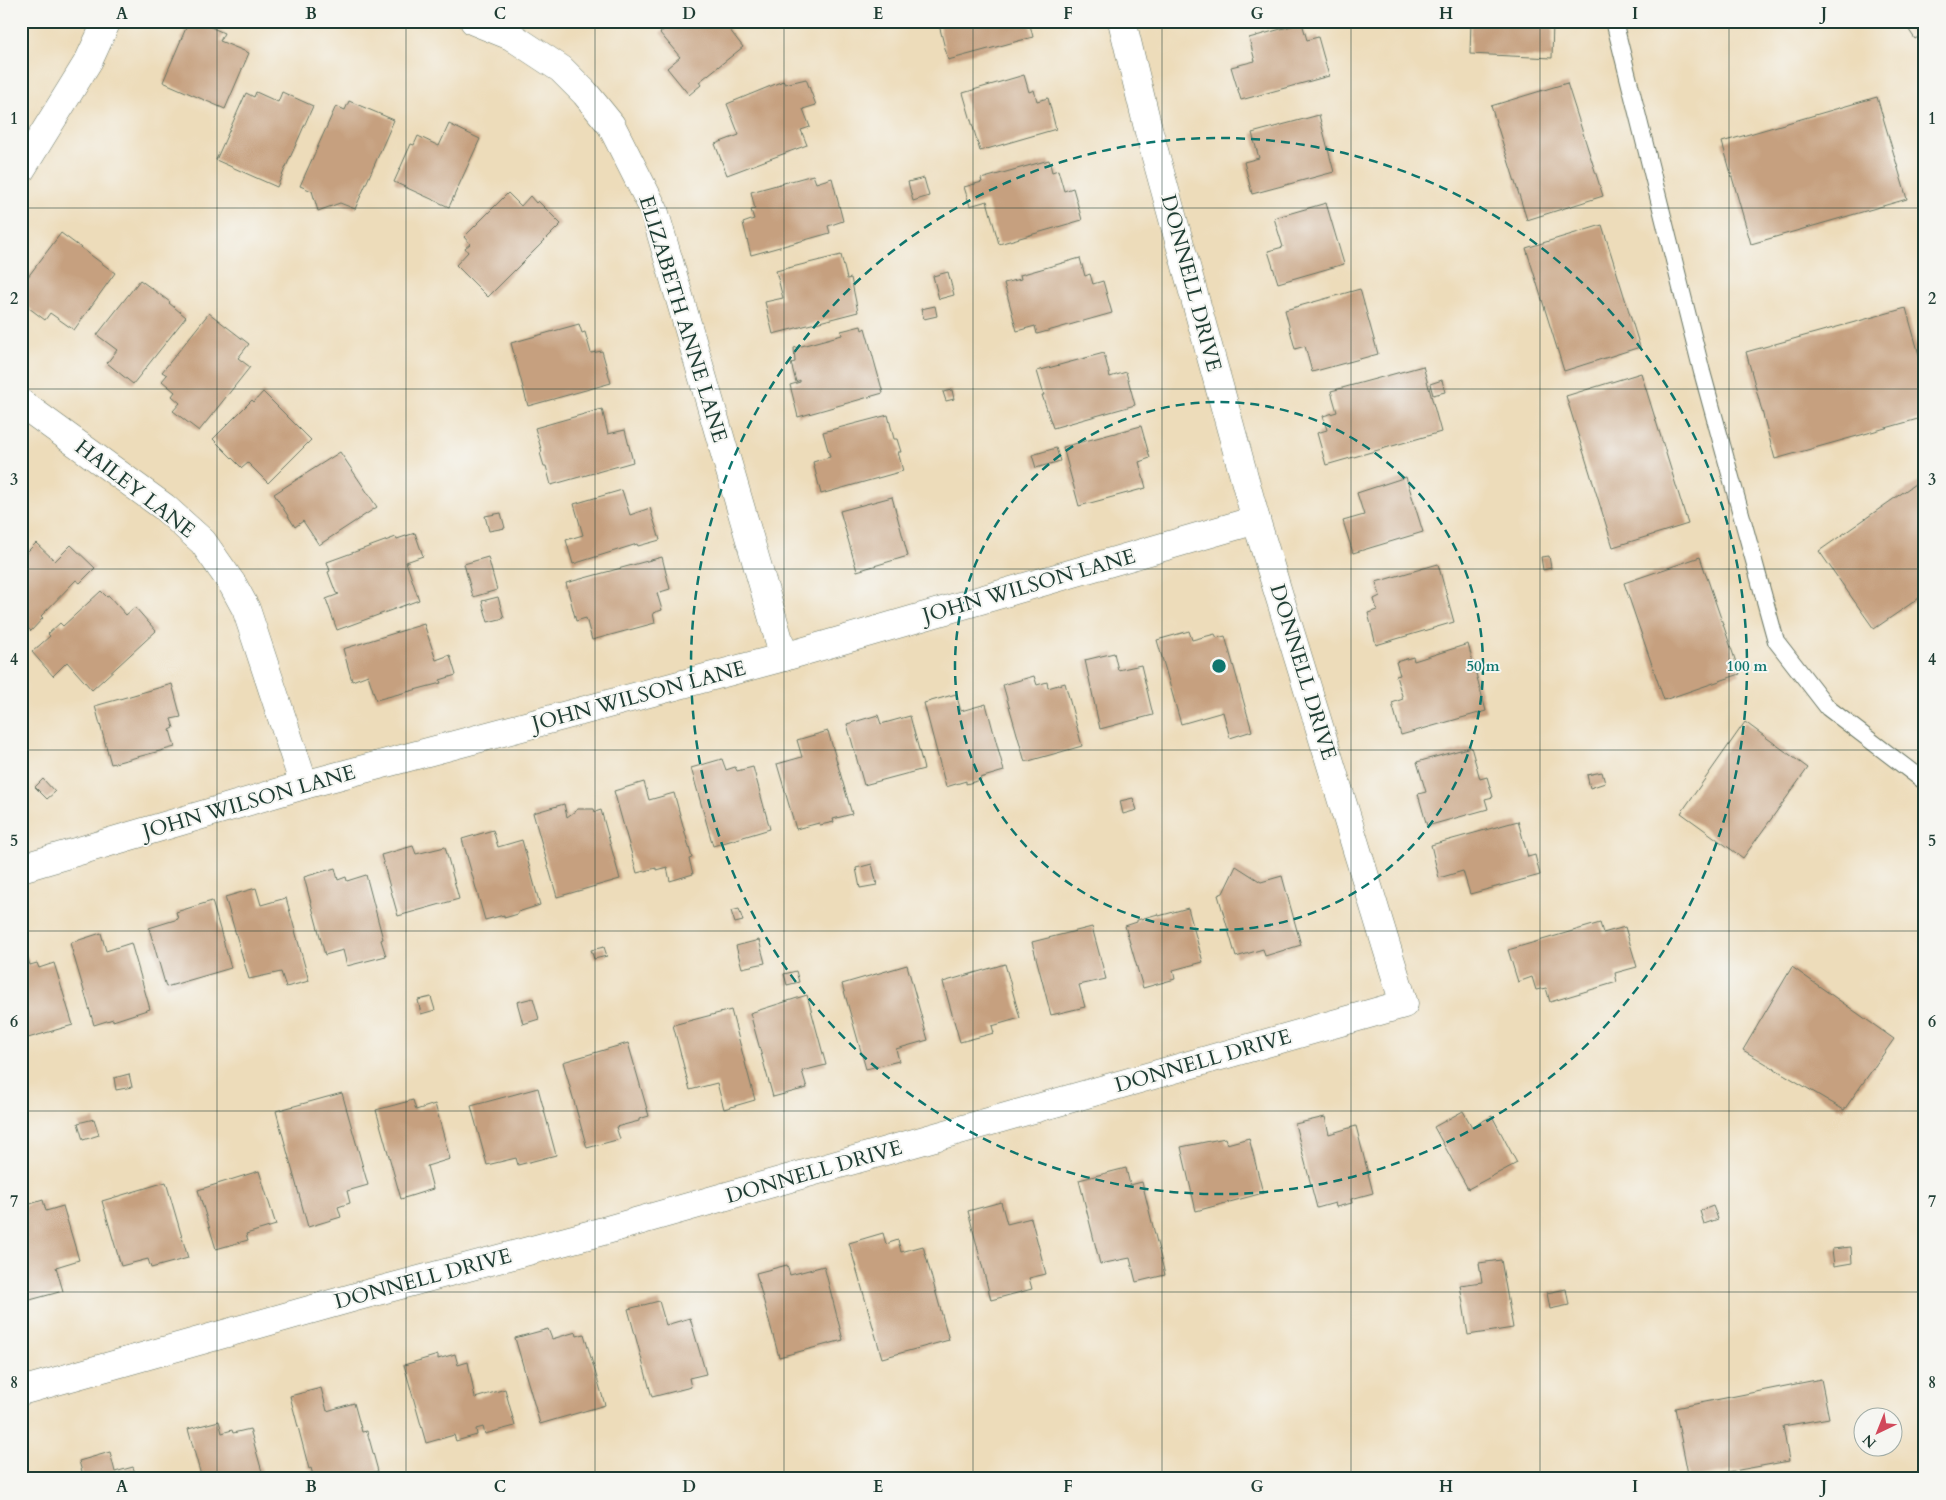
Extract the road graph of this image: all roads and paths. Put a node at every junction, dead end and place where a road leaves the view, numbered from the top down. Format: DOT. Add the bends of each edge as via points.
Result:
graph roads {
  1 [pos="107,21"];
  2 [pos="474,21"];
  3 [pos="1614,21"];
  4 [pos="1123,22"];
  5 [pos="21,170"];
  6 [pos="21,403"];
  7 [pos="1256,520"];
  8 [pos="784,657"];
  9 [pos="1925,782"];
  10 [pos="304,785"];
  11 [pos="21,868"];
  12 [pos="21,1391"];
  1 -- 5 [label="street" via="89,60"];
  2 -- 8 [label="street, ELIZABETH ANNE LANE" via="511,36 560,69 584,93 610,125 654,210"];
  3 -- 9 [label="lane" via="1702,372 1776,641 1828,708"];
  4 -- 7 [label="street, DONNELL DRIVE" via="1149,132"];
  6 -- 10 [label="street, HAILEY LANE" via="164,507 203,542 246,609"];
  7 -- 8 [label="street, JOHN WILSON LANE"];
  7 -- 12 [label="street, DONNELL DRIVE" via="1404,1004 607,1230"];
  8 -- 10 [label="street, JOHN WILSON LANE"];
  10 -- 11 [label="street, JOHN WILSON LANE"];
}
